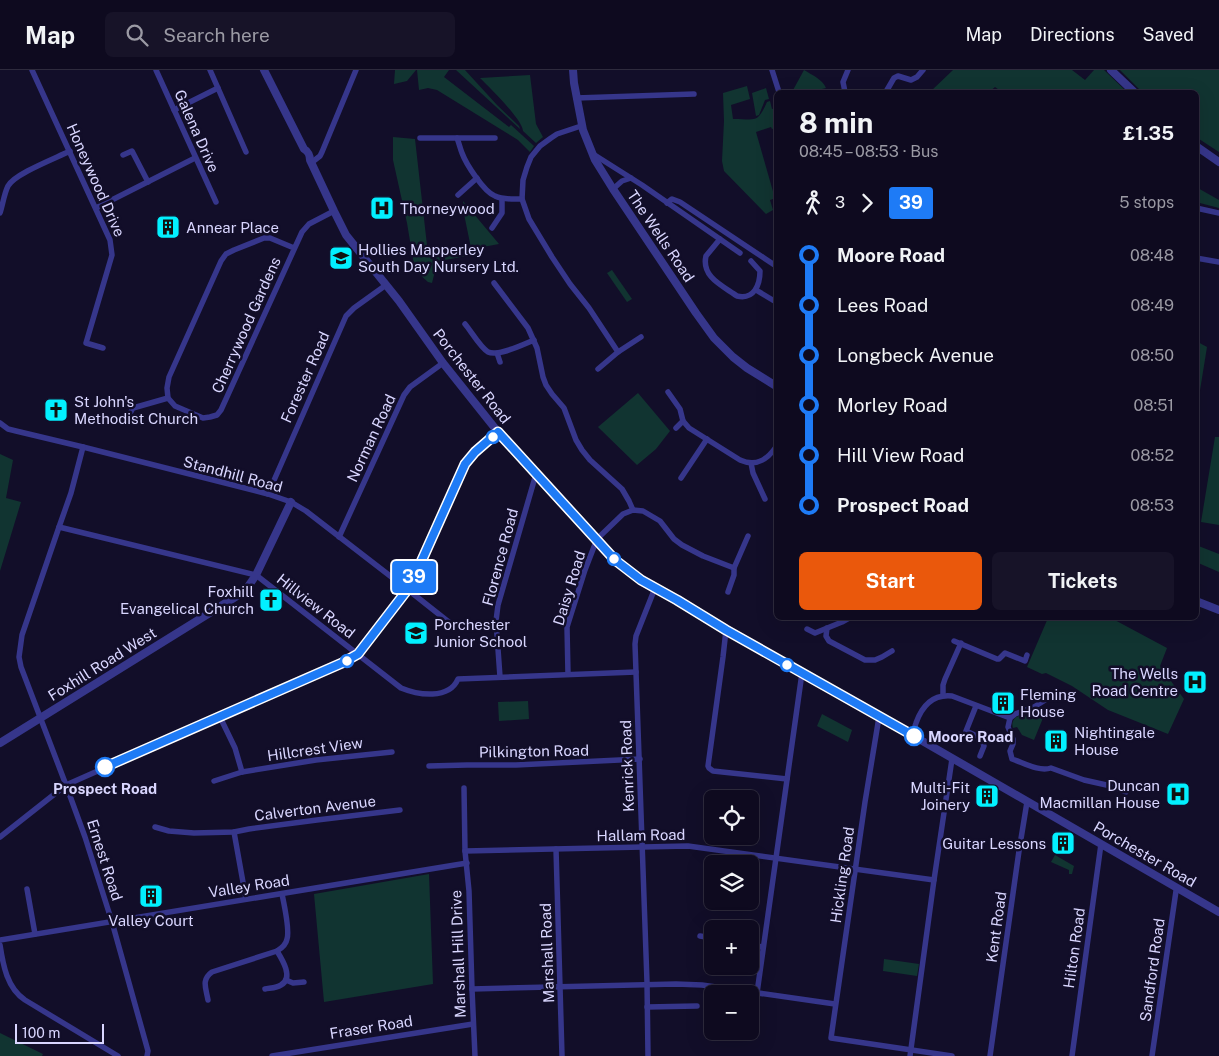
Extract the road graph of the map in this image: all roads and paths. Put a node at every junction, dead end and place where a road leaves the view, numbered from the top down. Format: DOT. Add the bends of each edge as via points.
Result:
graph roads {
  1 [pos="32,70"];
  2 [pos="156,70"];
  3 [pos="210,70"];
  4 [pos="264,70"];
  5 [pos="356,70"];
  6 [pos="573,70"];
  7 [pos="772,70"];
  8 [pos="848,70"];
  9 [pos="923,70"];
  10 [pos="1111,70"];
  11 [pos="218,88"];
  12 [pos="778,90"];
  13 [pos="845,90"];
  14 [pos="887,90"];
  15 [pos="1132,90"];
  16 [pos="694,94"];
  17 [pos="576,98"];
  18 [pos="174,110"];
  19 [pos="581,126"];
  20 [pos="420,138"];
  21 [pos="457,138"];
  22 [pos="495,138"];
  23 [pos="1199,148"];
  24 [pos="70,151"];
  25 [pos="246,152"];
  26 [pos="593,154"];
  27 [pos="123,155"];
  28 [pos="195,158"];
  29 [pos="311,161"];
  30 [pos="1219,162"];
  31 [pos="477,178"];
  32 [pos="631,178"];
  33 [pos="148,182"];
  34 [pos="613,189"];
  35 [pos="458,195"];
  36 [pos="502,198"];
  37 [pos="522,199"];
  38 [pos="216,202"];
  39 [pos="667,203"];
  40 [pos="96,208"];
  41 [pos="1199,209"];
  42 [pos="334,211"];
  43 [pos="0,213"];
  44 [pos="1219,213"];
  45 [pos="494,223"];
  46 [pos="720,240"];
  47 [pos="294,248"];
  48 [pos="740,253"];
  49 [pos="1199,259"];
  50 [pos="751,261"];
  51 [pos="1219,262"];
  52 [pos="774,265"];
  53 [pos="494,283"];
  54 [pos="386,285"];
  55 [pos="756,290"];
  56 [pos="774,301"];
  57 [pos="465,324"];
  58 [pos="641,337"];
  59 [pos="534,340"];
  60 [pos="103,348"];
  61 [pos="618,352"];
  62 [pos="497,353"];
  63 [pos="500,362"];
  64 [pos="443,363"];
  65 [pos="598,369"];
  66 [pos="774,385"];
  67 [pos="668,392"];
  68 [pos="168,398"];
  69 [pos="128,417"];
  70 [pos="684,421"];
  71 [pos="0,424"];
  72 [pos="676,428"];
  73 [pos="498,432"];
  74 [pos="707,439"];
  75 [pos="83,447"];
  76 [pos="774,450"];
  77 [pos="751,463"];
  78 [pos="536,474"];
  79 [pos="681,478"];
  80 [pos="268,494"];
  81 [pos="765,499"];
  82 [pos="291,502"];
  83 [pos="632,510"];
  84 [pos="59,527"];
  85 [pos="748,536"];
  86 [pos="339,537"];
  87 [pos="596,539"];
  88 [pos="734,568"];
  89 [pos="256,575"];
  90 [pos="405,587"];
  91 [pos="655,588"];
  92 [pos="728,592"];
  93 [pos="1199,602"];
  94 [pos="1219,610"];
  95 [pos="845,620"];
  96 [pos="455,627"];
  97 [pos="827,628"];
  98 [pos="807,629"];
  99 [pos="726,630"];
  100 [pos="954,641"];
  101 [pos="961,644"];
  102 [pos="892,650"];
  103 [pos="358,654"];
  104 [pos="1028,655"];
  105 [pos="636,672"];
  106 [pos="802,673"];
  107 [pos="568,674"];
  108 [pos="500,677"];
  109 [pos="943,695"];
  110 [pos="1050,697"];
  111 [pos="976,706"];
  112 [pos="220,717"];
  113 [pos="880,717"];
  114 [pos="40,718"];
  115 [pos="1010,718"];
  116 [pos="912,735"];
  117 [pos="0,743"];
  118 [pos="392,752"];
  119 [pos="980,756"];
  120 [pos="640,759"];
  121 [pos="952,759"];
  122 [pos="429,766"];
  123 [pos="242,772"];
  124 [pos="787,779"];
  125 [pos="214,781"];
  126 [pos="66,785"];
  127 [pos="464,788"];
  128 [pos="1126,792"];
  129 [pos="1028,802"];
  130 [pos="400,810"];
  131 [pos="155,827"];
  132 [pos="234,832"];
  133 [pos="0,837"];
  134 [pos="1101,844"];
  135 [pos="642,846"];
  136 [pos="556,849"];
  137 [pos="466,851"];
  138 [pos="777,858"];
  139 [pos="467,863"];
  140 [pos="855,869"];
  141 [pos="934,880"];
  142 [pos="27,889"];
  143 [pos="1178,889"];
  144 [pos="282,894"];
  145 [pos="246,899"];
  146 [pos="1219,912"];
  147 [pos="112,922"];
  148 [pos="35,934"];
  149 [pos="700,936"];
  150 [pos="704,937"];
  151 [pos="0,940"];
  152 [pos="0,945"];
  153 [pos="759,946"];
  154 [pos="763,947"];
  155 [pos="277,951"];
  156 [pos="286,980"];
  157 [pos="304,982"];
  158 [pos="647,985"];
  159 [pos="704,985"];
  160 [pos="758,985"];
  161 [pos="560,988"];
  162 [pos="265,989"];
  163 [pos="472,989"];
  164 [pos="759,993"];
  165 [pos="208,1000"];
  166 [pos="836,1004"];
  167 [pos="697,1006"];
  168 [pos="647,1007"];
  169 [pos="473,1024"];
  170 [pos="911,1053"];
  171 [pos="297,1054"];
  172 [pos="118,1056"];
  173 [pos="147,1056"];
  174 [pos="272,1056"];
  175 [pos="475,1056"];
  176 [pos="562,1056"];
  177 [pos="648,1056"];
  178 [pos="952,1056"];
  179 [pos="990,1056"];
  180 [pos="1072,1056"];
  181 [pos="1152,1056"];
  1 -- 24 [label="street, Honeywood Drive"];
  2 -- 18 [label="street, Galena Drive"];
  3 -- 11 [label="street"];
  4 -- 29 [label="street, Porchester Road"];
  5 -- 29 [label="street" via="322,152"];
  6 -- 17 [label="street, The Wells Road"];
  7 -- 12 [label="street"];
  8 -- 13 [label="street" via="843,82"];
  9 -- 14 [label="street" via="911,80 894,78"];
  10 -- 15 [label="street"];
  11 -- 18 [label="street"];
  11 -- 25 [label="street"];
  16 -- 17 [label="street"];
  17 -- 19 [label="street, The Wells Road"];
  18 -- 28 [label="street, Galena Drive"];
  19 -- 26 [label="street, The Wells Road"];
  19 -- 37 [label="street" via="550,138 534,152 523,180"];
  20 -- 21 [label="street"];
  21 -- 22 [label="street"];
  21 -- 31 [label="street" via="462,154"];
  23 -- 30 [label="street"];
  24 -- 40 [label="street, Honeywood Drive"];
  24 -- 43 [label="street" via="13,180"];
  26 -- 32 [label="street"];
  26 -- 34 [label="street, The Wells Road"];
  27 -- 33 [label="street" via="132,151"];
  28 -- 33 [label="street"];
  28 -- 38 [label="street, Galena Drive"];
  29 -- 42 [label="street, Porchester Road"];
  31 -- 35 [label="street"];
  31 -- 36 [label="street" via="493,196"];
  32 -- 34 [label="street"];
  32 -- 39 [label="street"];
  33 -- 40 [label="street"];
  34 -- 66 [label="street, The Wells Road" via="714,338 737,360"];
  36 -- 37 [label="street"];
  36 -- 45 [label="street" via="502,214"];
  37 -- 61 [label="street" via="529,219 552,257"];
  39 -- 46 [label="street"];
  39 -- 52 [label="street" via="672,199 680,202"];
  40 -- 60 [label="street, Honeywood Drive" via="110,240 112,255 86,343"];
  41 -- 44 [label="street"];
  42 -- 47 [label="street, Cherrywood Gardens" via="309,224"];
  42 -- 54 [label="street, Porchester Road" via="350,240"];
  46 -- 48 [label="street"];
  46 -- 55 [label="street" via="705,259 712,277 737,296 748,296"];
  47 -- 68 [label="street, Cherrywood Gardens" via="264,238 226,254 169,377"];
  47 -- 68 [label="street, Cherrywood Gardens" via="222,410 217,415 203,418 175,406"];
  49 -- 51 [label="street"];
  50 -- 55 [label="street" via="760,271"];
  53 -- 59 [label="street"];
  54 -- 64 [label="street, Porchester Road"];
  54 -- 80 [label="street, Forester Road" via="346,316"];
  55 -- 56 [label="street"];
  57 -- 62 [label="street" via="488,352"];
  58 -- 61 [label="street"];
  59 -- 62 [label="street"];
  59 -- 83 [label="street" via="546,385 564,408 576,440 590,460 622,489"];
  61 -- 65 [label="street"];
  62 -- 63 [label="street"];
  64 -- 73 [label="street, Porchester Road"];
  64 -- 86 [label="street, Norman Road" via="404,395"];
  67 -- 70 [label="street"];
  68 -- 69 [label="street" via="133,408"];
  70 -- 72 [label="street"];
  70 -- 74 [label="street"];
  71 -- 75 [label="street, Standhill Road"];
  73 -- 78 [label="street, Porchester Road"];
  73 -- 90 [label="street" via="465,464 419,568"];
  74 -- 77 [label="street" via="740,460"];
  74 -- 79 [label="street"];
  75 -- 80 [label="street, Standhill Road"];
  75 -- 84 [label="street, Ernest Road"];
  76 -- 77 [label="street" via="769,456"];
  77 -- 81 [label="street"];
  78 -- 87 [label="street, Porchester Road"];
  78 -- 108 [label="street, Florence Road" via="498,606"];
  80 -- 82 [label="street, Standhill Road"];
  82 -- 86 [label="street, Standhill Road"];
  82 -- 89 [label="street, Foxhill Road West"];
  83 -- 87 [label="street" via="623,514"];
  83 -- 88 [label="street" via="643,511 660,521 682,545"];
  84 -- 89 [label="street, Hillview Road"];
  84 -- 114 [label="street, Ernest Road" via="20,645 21,667"];
  85 -- 88 [label="street"];
  86 -- 90 [label="street, Standhill Road"];
  87 -- 91 [label="street, Porchester Road" via="615,560"];
  87 -- 107 [label="street, Daisy Road" via="567,627"];
  88 -- 92 [label="street"];
  89 -- 103 [label="street, Hillview Road"];
  89 -- 114 [label="street, Foxhill Road West" via="240,595"];
  90 -- 96 [label="street, Standhill Road"];
  90 -- 103 [label="street"];
  91 -- 99 [label="street, Porchester Road"];
  91 -- 105 [label="street, Kenrick Road" via="636,636"];
  93 -- 94 [label="street"];
  95 -- 97 [label="street"];
  97 -- 98 [label="street" via="815,633"];
  97 -- 102 [label="street" via="829,641 865,660 883,660"];
  99 -- 106 [label="street, Porchester Road"];
  99 -- 124 [label="street" via="708,766 713,771"];
  100 -- 101 [label="street"];
  101 -- 104 [label="street" via="996,659 1005,653 1025,661"];
  101 -- 109 [label="street" via="944,680"];
  103 -- 108 [label="street, Hillview Road" via="401,688 418,694 446,691 456,685 458,679"];
  103 -- 112 [label="street"];
  105 -- 107 [label="street, Hillview Road"];
  105 -- 120 [label="street, Kenrick Road"];
  106 -- 113 [label="street, Porchester Road"];
  106 -- 124 [label="street"];
  107 -- 108 [label="street, Hillview Road"];
  109 -- 111 [label="street"];
  109 -- 116 [label="street" via="924,708"];
  110 -- 115 [label="street"];
  111 -- 115 [label="street"];
  111 -- 119 [label="street" via="966,730 981,738 984,746"];
  112 -- 123 [label="street"];
  112 -- 126 [label="street"];
  113 -- 116 [label="street, Porchester Road"];
  113 -- 140 [label="street, Hickling Road"];
  114 -- 117 [label="street, Foxhill Road West"];
  114 -- 126 [label="street, Ernest Road"];
  115 -- 128 [label="street" via="1012,759 1046,770 1051,768 1069,773 1084,780 1116,785"];
  116 -- 121 [label="street, Porchester Road"];
  118 -- 123 [label="street, Hillcrest View"];
  120 -- 122 [label="street, Pilkington Road"];
  120 -- 135 [label="street, Kenrick Road"];
  121 -- 129 [label="street, Porchester Road"];
  121 -- 141 [label="street"];
  123 -- 125 [label="street, Hillcrest View"];
  124 -- 138 [label="street"];
  126 -- 133 [label="street"];
  126 -- 147 [label="street, Ernest Road"];
  127 -- 137 [label="street, Marshall Hill Drive"];
  129 -- 134 [label="street, Porchester Road"];
  129 -- 179 [label="street, Kent Road"];
  130 -- 132 [label="street, Calverton Avenue"];
  131 -- 132 [label="street, Calverton Avenue" via="194,833"];
  132 -- 145 [label="street"];
  134 -- 143 [label="street, Porchester Road"];
  134 -- 180 [label="street, Hilton Road"];
  135 -- 136 [label="street, Hallam Road"];
  135 -- 138 [label="street, Hallam Road" via="688,846"];
  135 -- 158 [label="street, Kenrick Road"];
  136 -- 137 [label="street, Hallam Road"];
  136 -- 161 [label="street, Marshall Road"];
  137 -- 139 [label="street, Marshall Hill Drive"];
  138 -- 140 [label="street, Hallam Road"];
  138 -- 154 [label="street"];
  139 -- 144 [label="street, Valley Road"];
  139 -- 163 [label="street, Marshall Hill Drive"];
  140 -- 141 [label="street, Hallam Road"];
  140 -- 166 [label="street, Hickling Road"];
  141 -- 170 [label="street"];
  142 -- 148 [label="street"];
  143 -- 146 [label="street, Porchester Road"];
  143 -- 181 [label="street, Sandford Road"];
  144 -- 145 [label="street, Valley Road"];
  144 -- 155 [label="street" via="288,934 284,946"];
  145 -- 147 [label="street, Valley Road"];
  147 -- 148 [label="street, Valley Road"];
  147 -- 173 [label="street, Ernest Road"];
  148 -- 151 [label="street, Valley Road"];
  149 -- 150 [label="street"];
  152 -- 172 [label="street" via="5,971 17,994"];
  153 -- 154 [label="street"];
  154 -- 160 [label="street"];
  155 -- 156 [label="street" via="285,965"];
  155 -- 165 [label="street" via="212,972 205,982"];
  156 -- 157 [label="street"];
  156 -- 162 [label="street" via="280,986"];
  158 -- 159 [label="street"];
  158 -- 161 [label="street"];
  158 -- 168 [label="street, Kenrick Road"];
  161 -- 163 [label="street"];
  161 -- 176 [label="street, Marshall Road"];
  163 -- 169 [label="street, Marshall Hill Drive"];
  164 -- 166 [label="street"];
  166 -- 170 [label="street, Hickling Road" via="831,1038"];
  167 -- 168 [label="street"];
  168 -- 177 [label="street, Kenrick Road"];
  169 -- 171 [label="street, Fraser Road"];
  169 -- 175 [label="street, Marshall Hill Drive"];
  170 -- 178 [label="street"];
  171 -- 174 [label="street, Fraser Road"];
}
